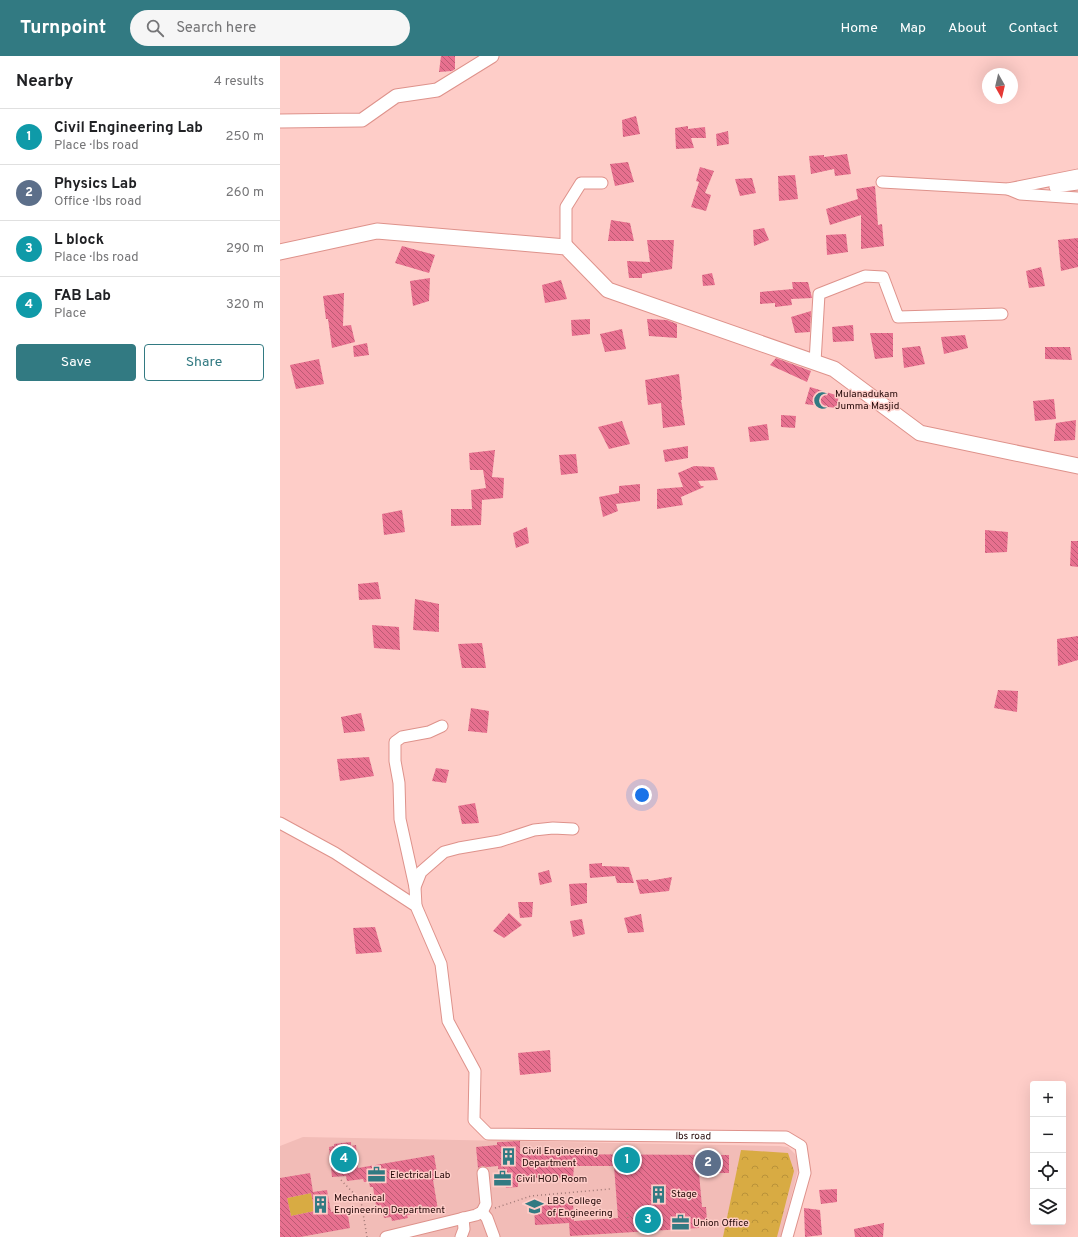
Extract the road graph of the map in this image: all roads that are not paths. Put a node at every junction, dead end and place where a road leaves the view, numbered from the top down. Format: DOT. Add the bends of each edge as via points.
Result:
graph roads {
  1 [pos="492,56"];
  2 [pos="280,121"];
  3 [pos="1078,175"];
  4 [pos="882,182"];
  5 [pos="602,183"];
  6 [pos="1078,184"];
  7 [pos="1008,189"];
  8 [pos="1035,196"];
  9 [pos="1078,198"];
  10 [pos="566,247"];
  11 [pos="280,252"];
  12 [pos="1002,314"];
  13 [pos="815,362"];
  14 [pos="1078,466"];
  15 [pos="442,726"];
  16 [pos="280,823"];
  17 [pos="574,828"];
  18 [pos="415,887"];
  19 [pos="416,906"];
  20 [pos="483,1173"];
  21 [pos="482,1212"];
  22 [pos="463,1218"];
  23 [pos="422,1233"];
  24 [pos="386,1237"];
  25 [pos="461,1237"];
  26 [pos="494,1237"];
  27 [pos="787,1237"];
  1 -- 2 [label="street" via="437,90 396,96 362,120"];
  3 -- 7 [label="street"];
  4 -- 7 [label="street"];
  5 -- 10 [label="street" via="581,183 566,207"];
  6 -- 8 [label="street" via="1046,188"];
  7 -- 8 [label="street"];
  8 -- 9 [label="street"];
  10 -- 11 [label="main road" via="377,231"];
  10 -- 13 [label="main road" via="608,290"];
  12 -- 13 [label="street" via="898,317 883,277 865,276 819,294"];
  13 -- 14 [label="main road" via="834,369 920,433"];
  15 -- 18 [label="street" via="429,732 402,737 395,742 400,819"];
  16 -- 19 [label="street" via="335,854"];
  17 -- 18 [label="street" via="534,830 500,841 444,852 421,872"];
  18 -- 19 [label="street"];
  19 -- 27 [label="street, lbs road" via="441,964 448,1021 475,1071 474,1120 488,1134 786,1137 801,1146 805,1173"];
  20 -- 21 [label="street" via="486,1204"];
  21 -- 22 [label="street"];
  21 -- 26 [label="street"];
  22 -- 23 [label="street"];
  22 -- 25 [label="street" via="464,1229"];
  23 -- 24 [label="street"];
}
